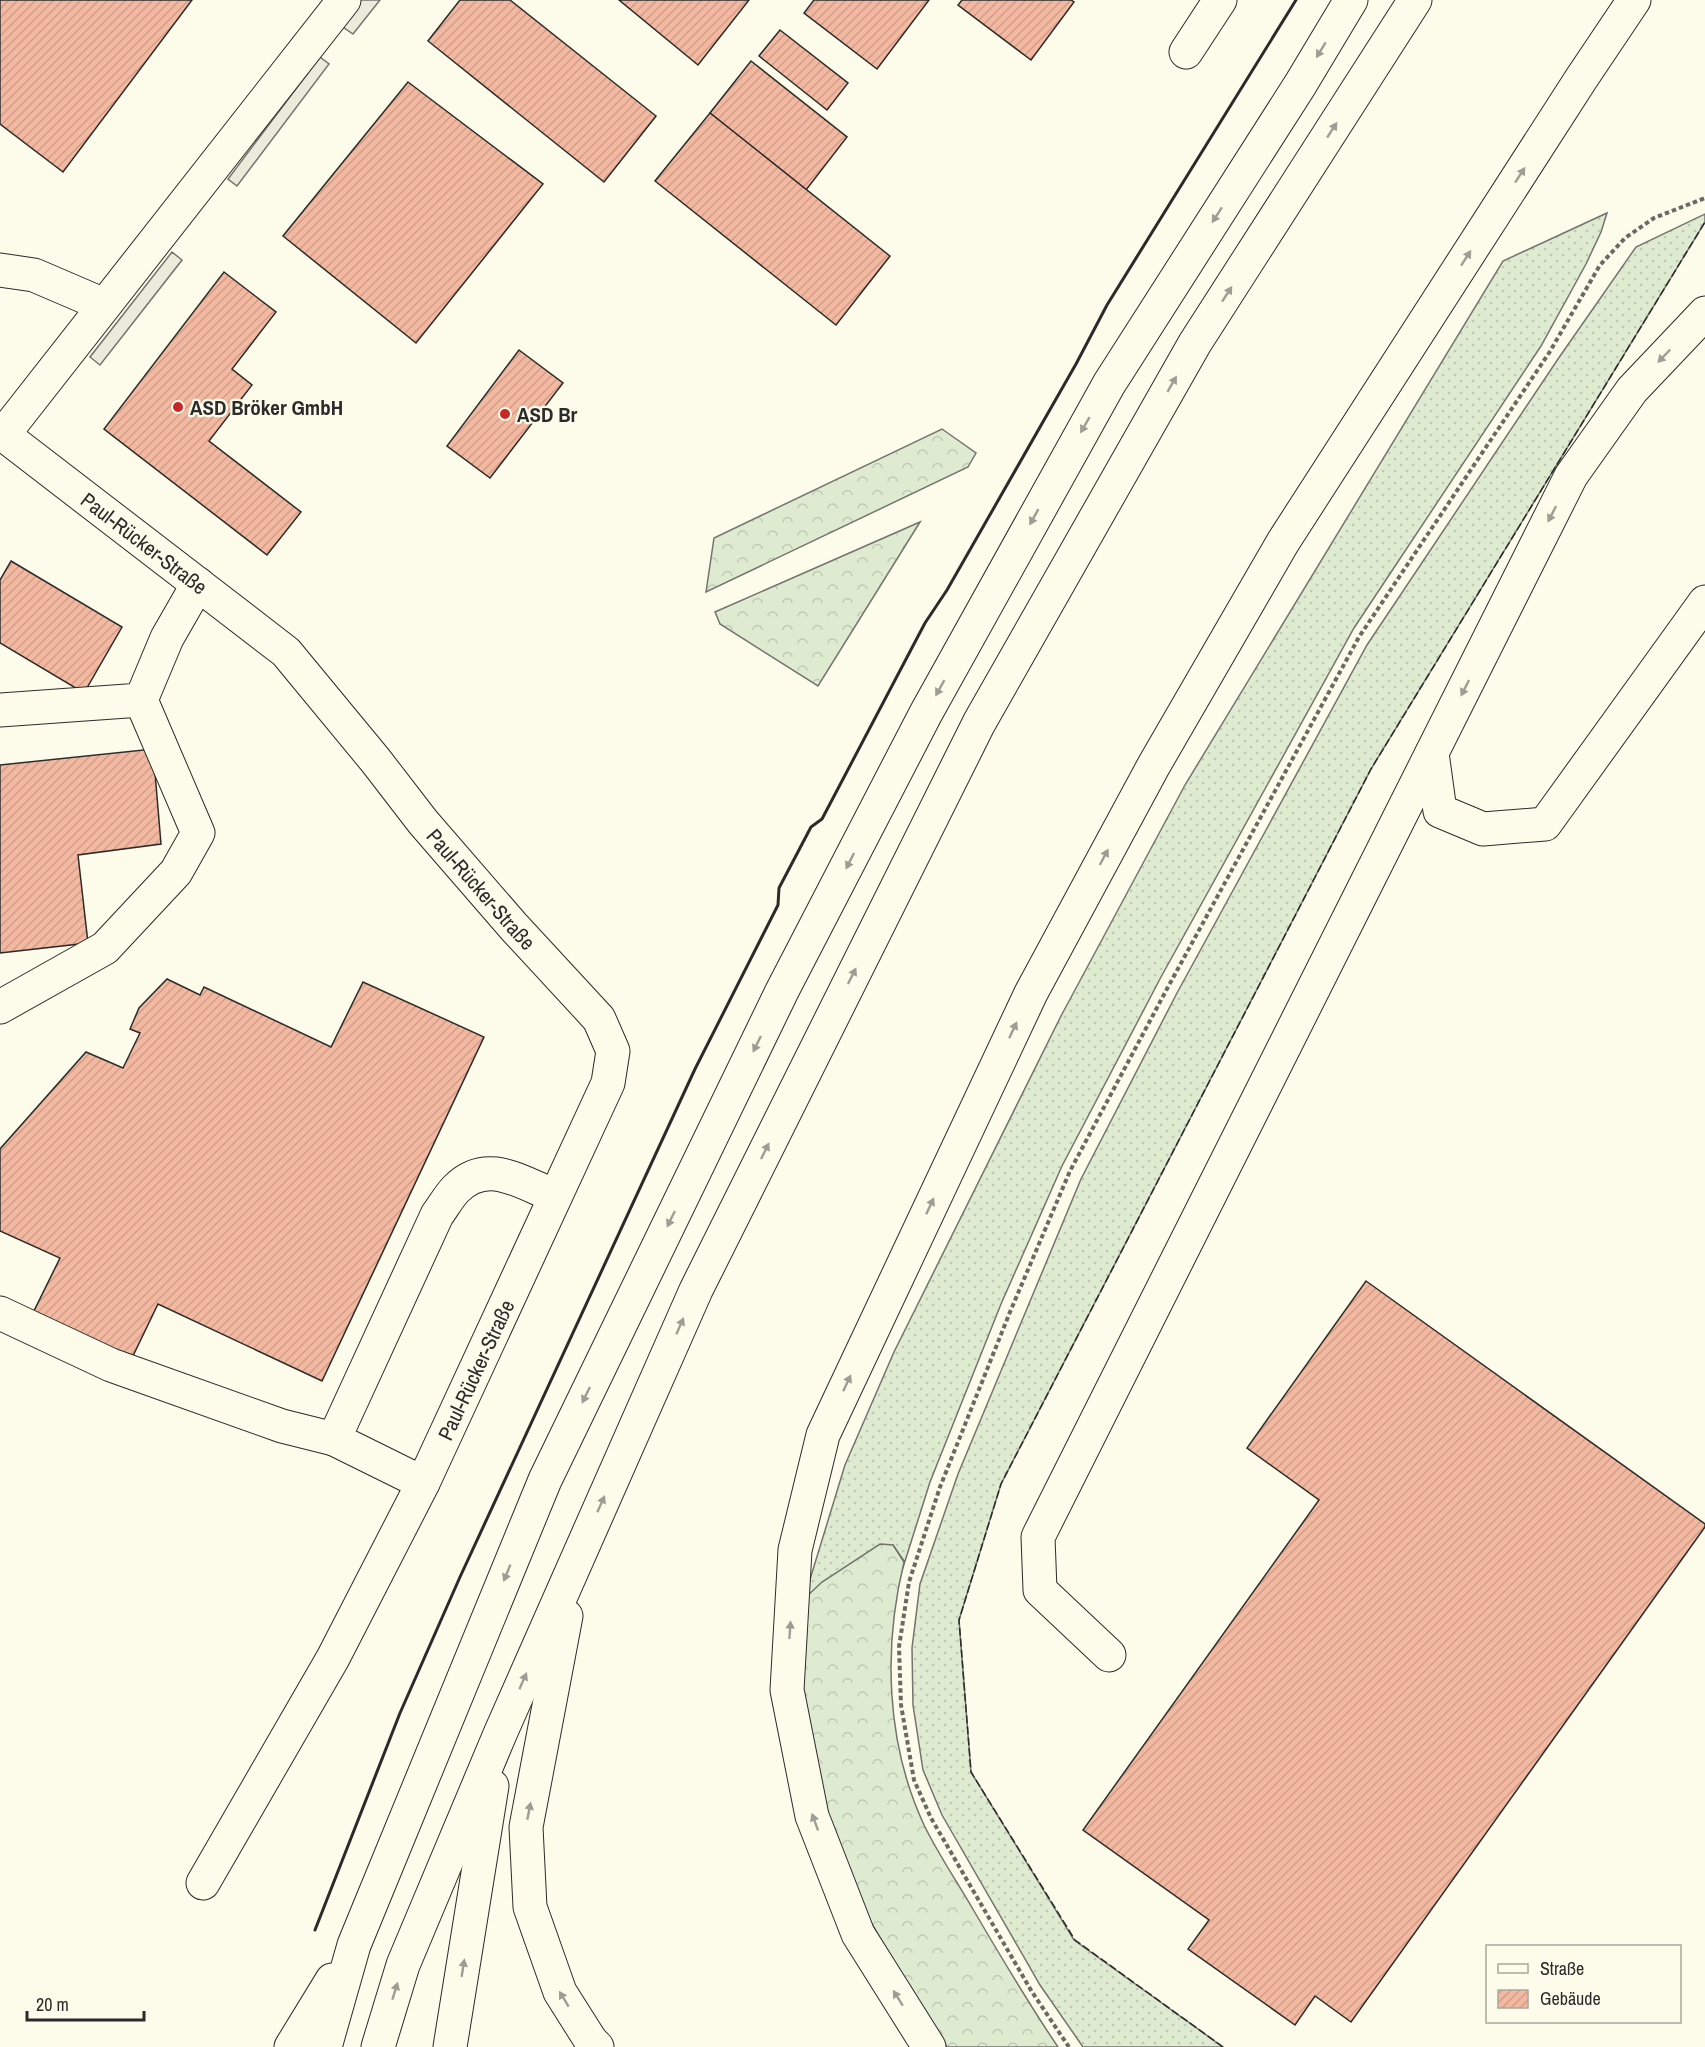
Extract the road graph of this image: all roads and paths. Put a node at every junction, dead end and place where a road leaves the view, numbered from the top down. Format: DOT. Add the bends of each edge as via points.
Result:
graph roads {
  1 [pos="1220,0"];
  2 [pos="1351,0"];
  3 [pos="1415,0"];
  4 [pos="1634,0"];
  5 [pos="333,4"];
  6 [pos="1186,52"];
  7 [pos="1705,198"];
  8 [pos="0,270"];
  9 [pos="104,306"];
  10 [pos="1705,313"];
  11 [pos="2,433"];
  12 [pos="198,584"];
  13 [pos="1705,602"];
  14 [pos="141,700"];
  15 [pos="0,710"];
  16 [pos="1432,753"];
  17 [pos="0,1007"];
  18 [pos="555,1196"];
  19 [pos="0,1313"];
  20 [pos="334,1439"];
  21 [pos="427,1474"];
  22 [pos="577,1558"];
  23 [pos="1109,1655"];
  24 [pos="500,1734"];
  25 [pos="203,1883"];
  26 [pos="354,1945"];
  27 [pos="291,2047"];
  28 [pos="325,2047"];
  29 [pos="378,2047"];
  30 [pos="450,2047"];
  31 [pos="597,2047"];
  32 [pos="929,2047"];
  33 [pos="1069,2047"];
  1 -- 6 [label="main road"];
  2 -- 26 [label="main road, one-way" via="1109,384 926,713 782,991 545,1480"];
  22 -- 3 [label="main road, one-way" via="696,1290 978,723 1195,343"];
  32 -- 4 [label="main road, one-way" via="858,1934 812,1816 787,1690 795,1551 823,1436 1031,993 1154,765 1283,542"];
  5 -- 9 [label="main road, Paul-Rücker-Straße"];
  7 -- 33 [label="path" via="1654,218 1625,238 1600,265 1549,353 1359,637 1070,1171 940,1487 909,1582 899,1647 901,1705 915,1780 937,1828 1032,1992"];
  8 -- 9 [label="main road" via="34,275"];
  9 -- 11 [label="main road, Paul-Rücker-Straße"];
  10 -- 16 [label="main road, one-way" via="1632,390 1571,476"];
  11 -- 12 [label="main road, Paul-Rücker-Straße"];
  12 -- 14 [label="main road" via="167,638"];
  12 -- 18 [label="main road, Paul-Rücker-Straße" via="286,652 423,822 599,1019 613,1051 608,1083"];
  13 -- 16 [label="main road" via="1545,824 1483,829 1440,811"];
  14 -- 15 [label="main road"];
  14 -- 17 [label="main road" via="198,833 176,872 105,948"];
  16 -- 23 [label="main road" via="1038,1537 1040,1590"];
  18 -- 20 [label="main road" via="497,1172 476,1174 457,1188 437,1215"];
  18 -- 21 [label="main road, Paul-Rücker-Straße"];
  19 -- 20 [label="main road" via="111,1365 282,1426"];
  20 -- 21 [label="main road"];
  21 -- 25 [label="main road, Paul-Rücker-Straße" via="333,1658"];
  24 -- 22 [label="main road, one-way"];
  31 -- 22 [label="main road, one-way" via="560,1992 530,1907 526,1827"];
  29 -- 24 [label="main road, one-way" via="403,1965"];
  30 -- 24 [label="main road, one-way"];
  26 -- 27 [label="main road"];
  26 -- 28 [label="main road"];
}
